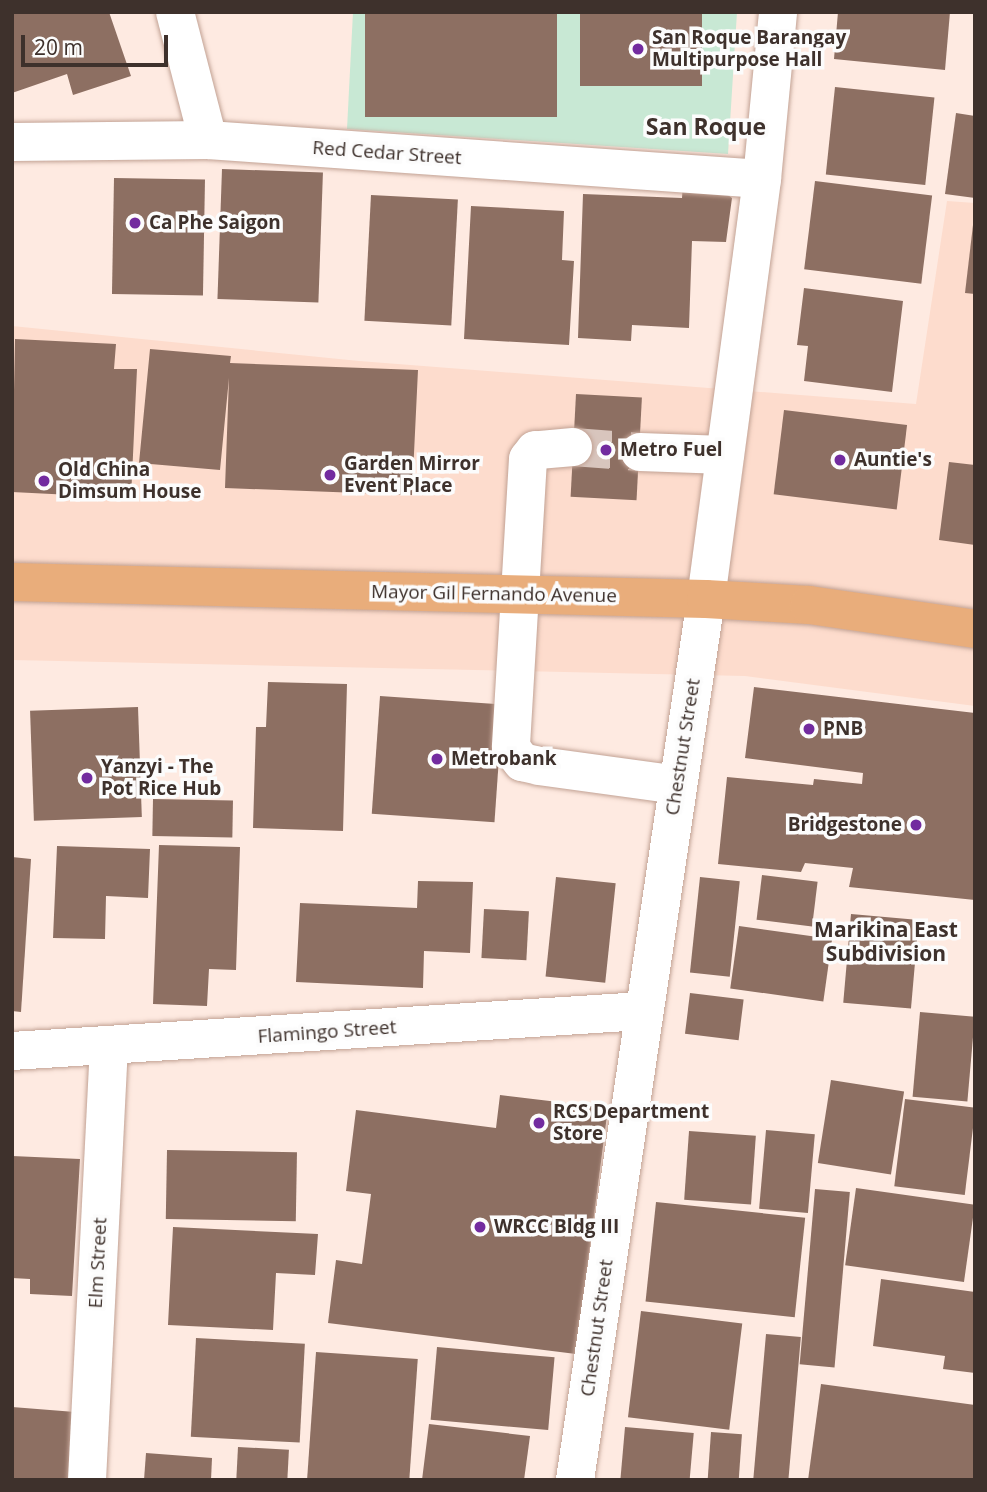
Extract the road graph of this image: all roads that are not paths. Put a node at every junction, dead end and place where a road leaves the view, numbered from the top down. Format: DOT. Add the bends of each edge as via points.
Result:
graph roads {
  1 [pos="174,12"];
  2 [pos="778,12"];
  3 [pos="208,140"];
  4 [pos="12,142"];
  5 [pos="762,180"];
  6 [pos="573,447"];
  7 [pos="640,452"];
  8 [pos="725,455"];
  9 [pos="12,582"];
  10 [pos="517,594"];
  11 [pos="706,599"];
  12 [pos="975,629"];
  13 [pos="677,785"];
  14 [pos="642,1011"];
  15 [pos="109,1047"];
  16 [pos="12,1051"];
  17 [pos="87,1480"];
  18 [pos="575,1480"];
  1 -- 3 [label="street"];
  2 -- 5 [label="street, Chestnut Street"];
  3 -- 4 [label="street, Red Cedar Street"];
  3 -- 5 [label="street, Red Cedar Street"];
  5 -- 8 [label="street, Chestnut Street"];
  6 -- 10 [label="street" via="535,450 528,459"];
  7 -- 8 [label="street"];
  8 -- 11 [label="street, Chestnut Street"];
  9 -- 10 [label="main road, Mayor Gil Fernando Avenue"];
  10 -- 11 [label="main road, Mayor Gil Fernando Avenue"];
  10 -- 13 [label="street" via="511,748 522,762"];
  11 -- 12 [label="main road, Mayor Gil Fernando Avenue" via="808,605"];
  11 -- 13 [label="street, Chestnut Street"];
  13 -- 14 [label="street, Chestnut Street"];
  14 -- 15 [label="street, Flamingo Street"];
  14 -- 18 [label="street, Chestnut Street"];
  15 -- 16 [label="street, Flamingo Street"];
  15 -- 17 [label="street, Elm Street"];
}
